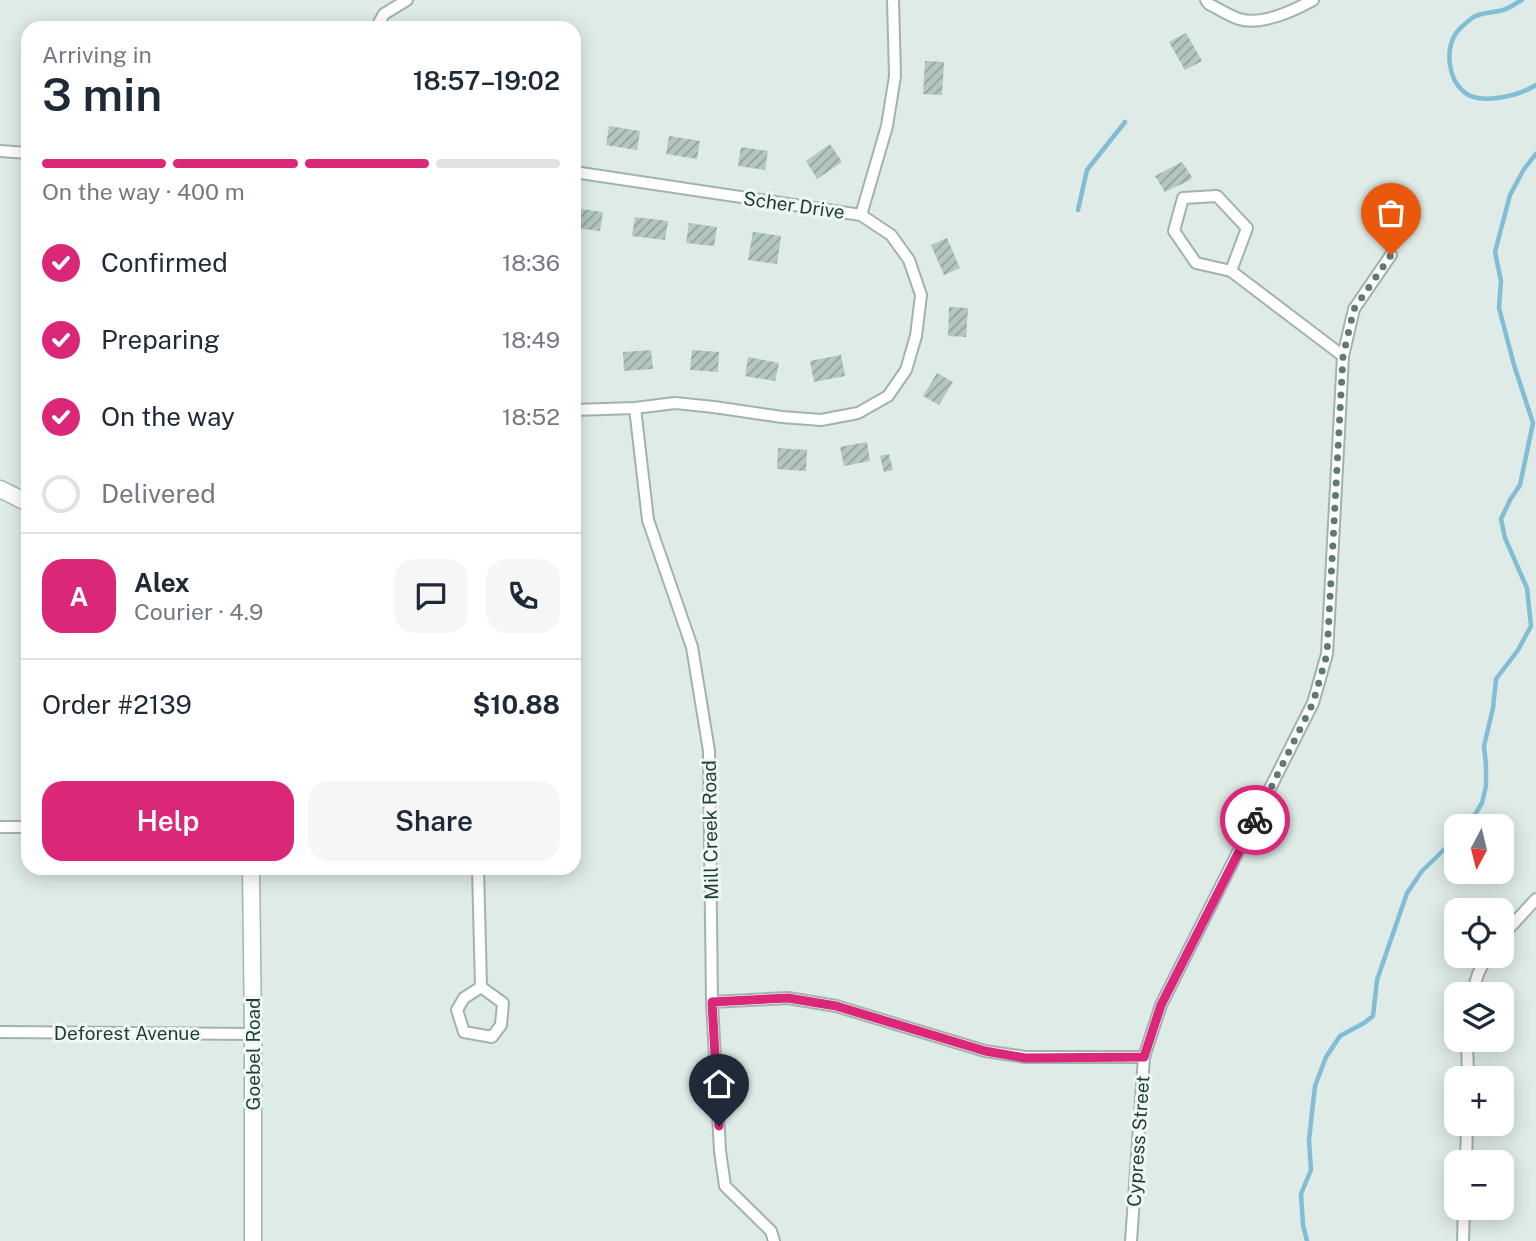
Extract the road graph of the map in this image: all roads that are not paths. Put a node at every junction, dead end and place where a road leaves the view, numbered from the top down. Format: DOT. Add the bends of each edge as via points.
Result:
graph roads {
  1 [pos="407,0"];
  2 [pos="893,0"];
  3 [pos="1313,0"];
  4 [pos="1208,2"];
  5 [pos="380,21"];
  6 [pos="0,151"];
  7 [pos="21,152"];
  8 [pos="581,173"];
  9 [pos="862,215"];
  10 [pos="1391,255"];
  11 [pos="1231,271"];
  12 [pos="1343,356"];
  13 [pos="635,408"];
  14 [pos="581,410"];
  15 [pos="0,489"];
  16 [pos="21,500"];
  17 [pos="0,827"];
  18 [pos="21,827"];
  19 [pos="251,875"];
  20 [pos="478,875"];
  21 [pos="1536,899"];
  22 [pos="1514,923"];
  23 [pos="481,987"];
  24 [pos="712,1002"];
  25 [pos="0,1032"];
  26 [pos="253,1034"];
  27 [pos="1144,1057"];
  28 [pos="1464,1220"];
  29 [pos="253,1241"];
  30 [pos="774,1241"];
  31 [pos="1131,1241"];
  32 [pos="1463,1241"];
  1 -- 5 [label="street"];
  2 -- 9 [label="street" via="895,76 887,126"];
  3 -- 4 [label="street" via="1268,19 1241,19"];
  6 -- 7 [label="street"];
  8 -- 9 [label="street, Scher Drive"];
  9 -- 13 [label="street, Scher Drive" via="891,235 909,260 921,295 906,370 888,396 858,413 821,419 675,403"];
  10 -- 12 [label="street, Cypress Street" via="1354,309"];
  11 -- 11 [label="street" via="1196,263 1174,230 1183,198 1217,196 1247,228"];
  11 -- 12 [label="street"];
  12 -- 27 [label="street, Cypress Street" via="1327,654 1317,691 1161,1005"];
  13 -- 14 [label="street, Scher Drive"];
  13 -- 24 [label="street, Mill Creek Road" via="648,520 692,647 709,751"];
  15 -- 16 [label="street"];
  17 -- 18 [label="street"];
  19 -- 26 [label="street, Goebel Road"];
  20 -- 23 [label="street"];
  21 -- 22 [label="street"];
  23 -- 23 [label="street" via="464,998 457,1010 464,1032 492,1037 500,1025 503,1003"];
  24 -- 27 [label="street" via="788,998 836,1006 985,1051 1025,1058"];
  24 -- 30 [label="street, Mill Creek Road" via="725,1186 771,1231"];
  25 -- 26 [label="street, Deforest Avenue"];
  26 -- 29 [label="street, Goebel Road"];
  27 -- 31 [label="street, Cypress Street"];
  28 -- 32 [label="street"];
}
